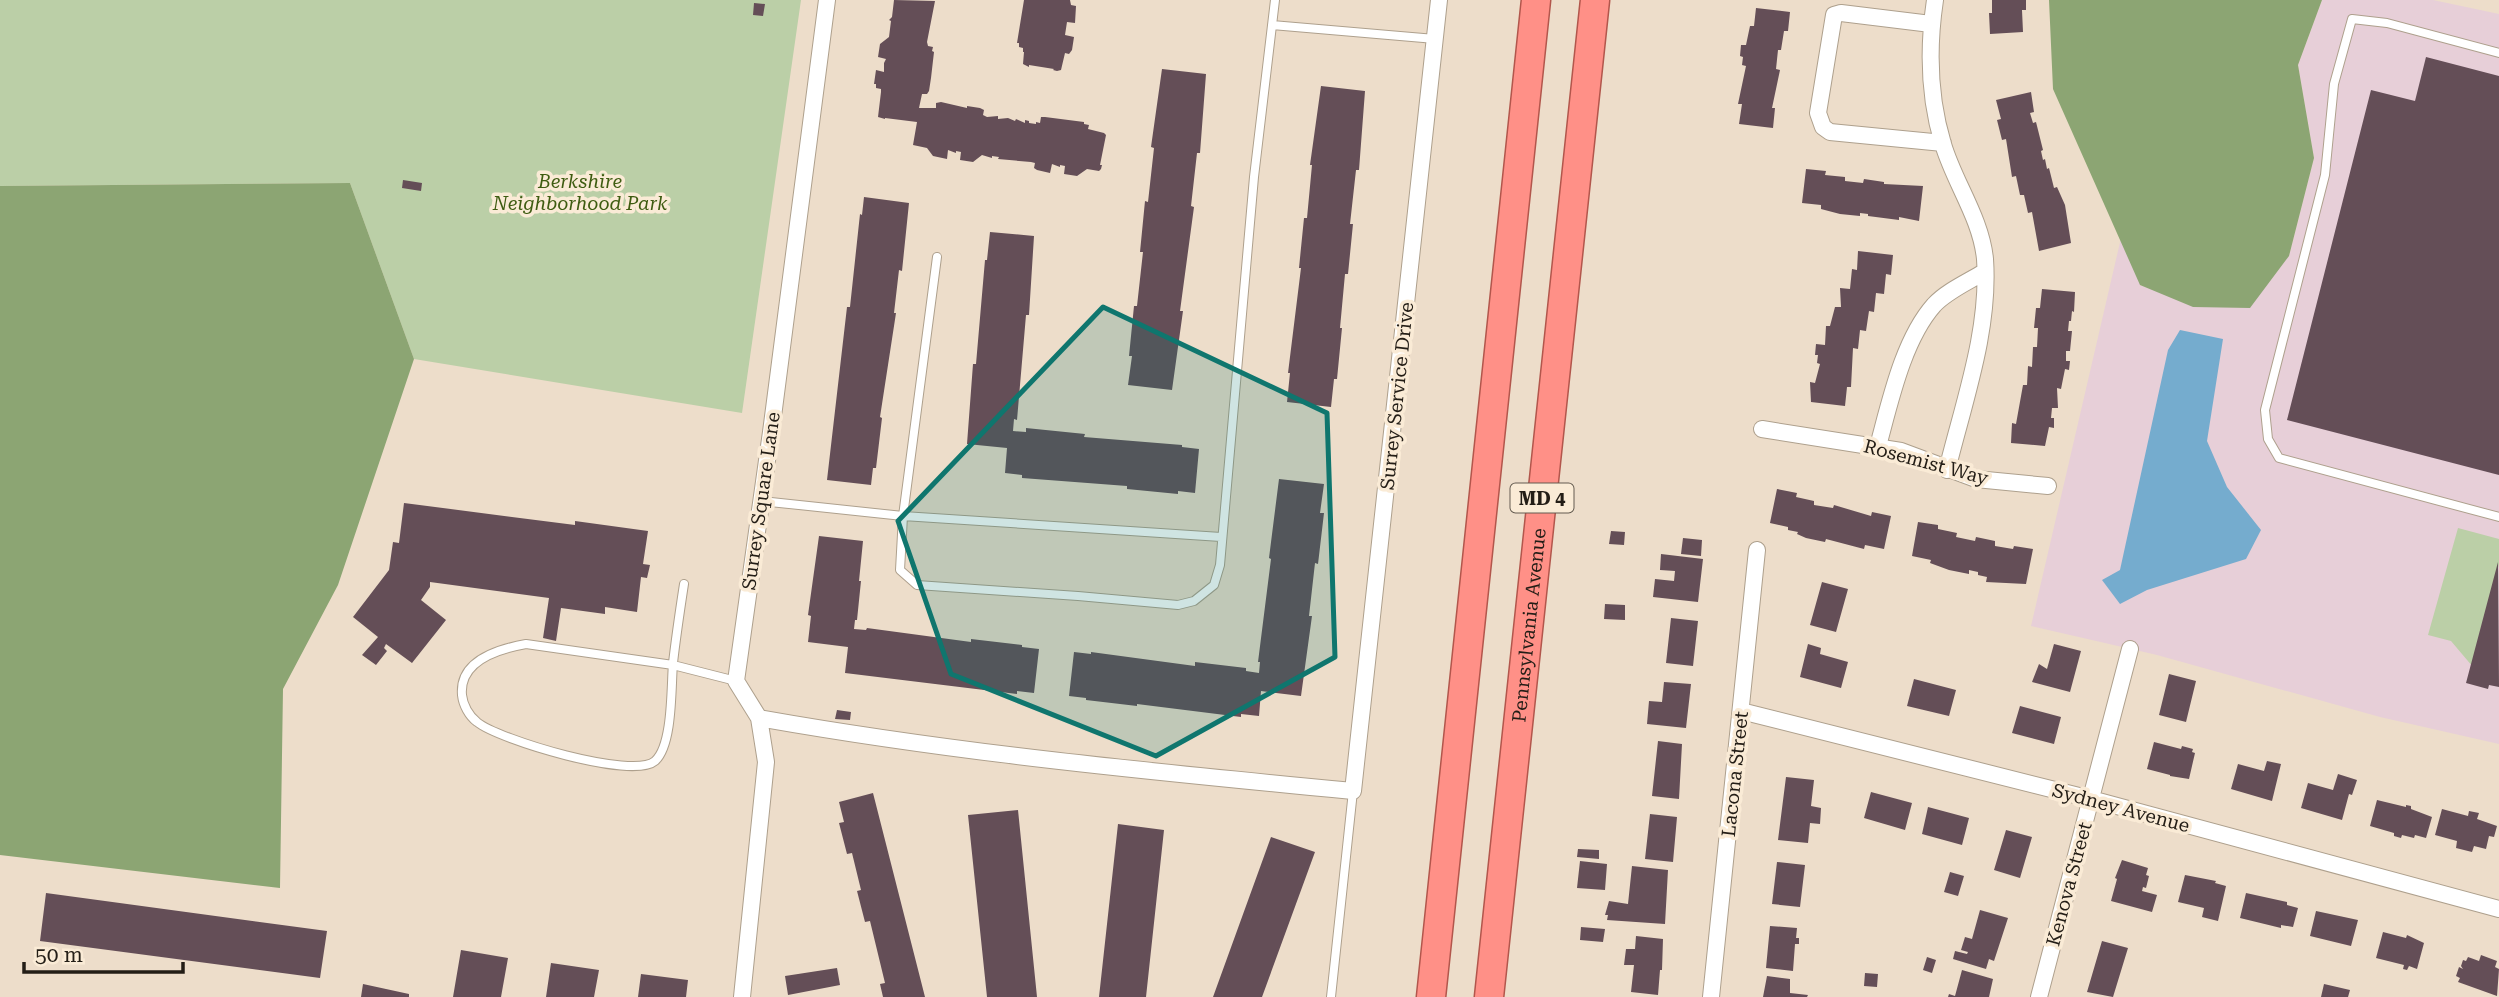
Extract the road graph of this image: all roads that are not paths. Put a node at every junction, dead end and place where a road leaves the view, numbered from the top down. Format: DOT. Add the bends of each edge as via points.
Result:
graph roads {
  1 [pos="827,0"];
  2 [pos="1275,0"];
  3 [pos="1439,0"];
  4 [pos="1536,0"];
  5 [pos="1595,0"];
  6 [pos="1935,0"];
  7 [pos="1272,24"];
  8 [pos="1931,24"];
  9 [pos="1435,39"];
  10 [pos="2499,53"];
  11 [pos="1943,143"];
  12 [pos="937,257"];
  13 [pos="1984,272"];
  14 [pos="1762,429"];
  15 [pos="1878,446"];
  16 [pos="1947,470"];
  17 [pos="2048,486"];
  18 [pos="761,501"];
  19 [pos="903,516"];
  20 [pos="2499,517"];
  21 [pos="1221,537"];
  22 [pos="1757,550"];
  23 [pos="684,584"];
  24 [pos="2130,649"];
  25 [pos="673,665"];
  26 [pos="736,681"];
  27 [pos="1741,711"];
  28 [pos="759,718"];
  29 [pos="1353,791"];
  30 [pos="2091,799"];
  31 [pos="2499,909"];
  32 [pos="742,997"];
  33 [pos="1331,997"];
  34 [pos="1431,997"];
  35 [pos="1489,997"];
  36 [pos="1710,997"];
  37 [pos="2039,997"];
  1 -- 18 [label="street, Surrey Square Lane"];
  2 -- 7 [label="lane"];
  3 -- 9 [label="street, Surrey Service Drive"];
  4 -- 34 [label="highway, MD 4"];
  5 -- 35 [label="highway, Pennsylvania Avenue / MD 4"];
  6 -- 8 [label="street"];
  7 -- 9 [label="lane"];
  7 -- 21 [label="lane"];
  8 -- 11 [label="street" via="1932,84"];
  8 -- 11 [label="street" via="1834,15 1818,113 1830,132"];
  9 -- 29 [label="street, Surrey Service Drive"];
  10 -- 20 [label="lane" via="2387,23 2351,19 2334,84 2325,175 2266,410 2268,439 2279,458"];
  11 -- 13 [label="street" via="1982,242"];
  12 -- 19 [label="lane"];
  13 -- 15 [label="street" via="1940,300 1924,320 1895,382"];
  13 -- 16 [label="street" via="1981,333"];
  14 -- 15 [label="street, Rosemist Way"];
  15 -- 16 [label="street, Rosemist Way"];
  16 -- 17 [label="street, Rosemist Way" via="1989,482"];
  18 -- 19 [label="lane"];
  18 -- 26 [label="street, Surrey Square Lane"];
  19 -- 21 [label="lane"];
  19 -- 21 [label="lane" via="900,570 917,585 1178,605 1194,601 1214,585"];
  22 -- 27 [label="street, Lacona Street"];
  23 -- 25 [label="lane"];
  24 -- 30 [label="street, Kenova Street"];
  25 -- 25 [label="lane" via="526,644 481,659 466,672 462,698 477,722 504,737 563,755 644,766 663,750"];
  25 -- 26 [label="lane"];
  26 -- 28 [label="street"];
  27 -- 30 [label="street, Sydney Avenue"];
  27 -- 36 [label="street, Lacona Street"];
  28 -- 29 [label="street" via="1032,759"];
  28 -- 32 [label="street" via="766,762"];
  29 -- 33 [label="lane"];
  30 -- 31 [label="street, Sydney Avenue"];
  30 -- 37 [label="street, Kenova Street"];
}
